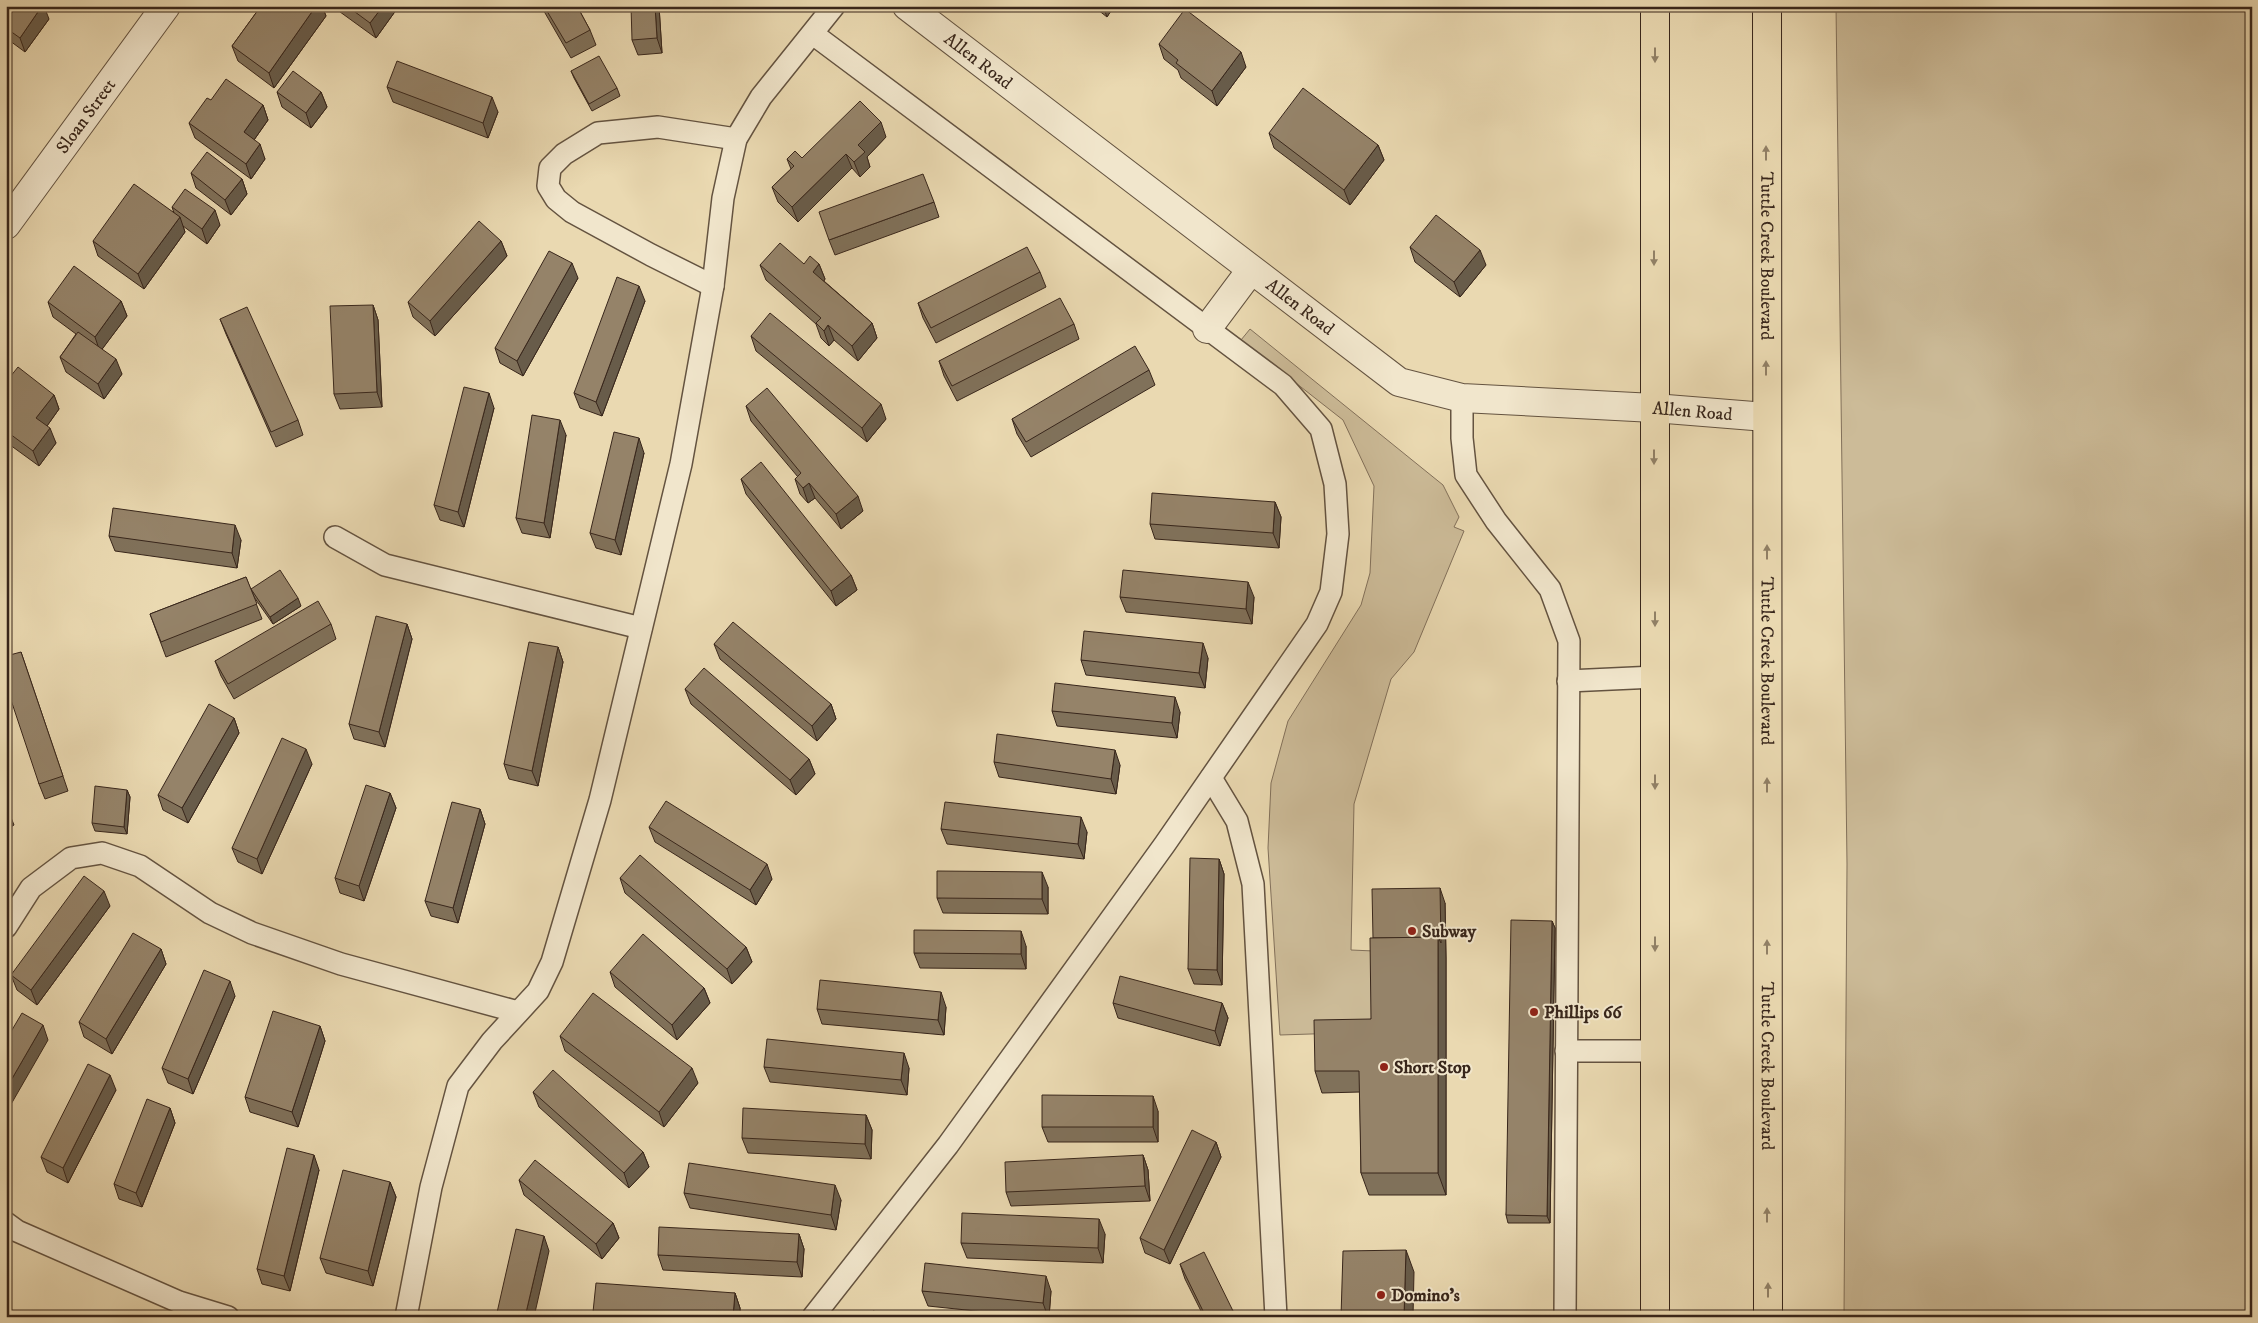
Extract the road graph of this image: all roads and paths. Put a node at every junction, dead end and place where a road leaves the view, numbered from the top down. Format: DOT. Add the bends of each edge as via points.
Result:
graph roads {
  1 [pos="166,6"];
  2 [pos="834,6"];
  3 [pos="907,6"];
  4 [pos="1655,6"];
  5 [pos="1766,6"];
  6 [pos="813,34"];
  7 [pos="736,139"];
  8 [pos="6,225"];
  9 [pos="1251,270"];
  10 [pos="713,286"];
  11 [pos="1207,329"];
  12 [pos="1462,398"];
  13 [pos="1654,408"];
  14 [pos="1766,417"];
  15 [pos="335,537"];
  16 [pos="641,628"];
  17 [pos="1655,676"];
  18 [pos="1568,681"];
  19 [pos="1211,778"];
  20 [pos="6,927"];
  21 [pos="518,1012"];
  22 [pos="1655,1051"];
  23 [pos="1566,1052"];
  24 [pos="6,1223"];
  25 [pos="228,1317"];
  26 [pos="406,1317"];
  27 [pos="813,1317"];
  28 [pos="1276,1317"];
  29 [pos="1565,1317"];
  30 [pos="1655,1317"];
  31 [pos="1768,1317"];
  1 -- 8 [label="street, Sloan Street"];
  2 -- 6 [label="lane"];
  3 -- 9 [label="street, Allen Road"];
  4 -- 13 [label="highway, one-way"];
  14 -- 5 [label="highway, Tuttle Creek Boulevard, one-way"];
  6 -- 7 [label="lane" via="761,97"];
  6 -- 11 [label="lane"];
  7 -- 10 [label="lane" via="723,198"];
  7 -- 10 [label="lane" via="658,127 598,133 564,154 550,168 548,186 556,199 572,212"];
  9 -- 11 [label="street"];
  9 -- 12 [label="street, Allen Road" via="1400,382"];
  10 -- 16 [label="lane" via="681,464"];
  11 -- 19 [label="lane" via="1283,385 1321,429 1335,484 1338,534 1332,592 1317,624"];
  12 -- 13 [label="street, Allen Road"];
  12 -- 18 [label="lane" via="1466,476 1496,521 1550,588 1569,641"];
  13 -- 14 [label="street, Allen Road"];
  13 -- 17 [label="highway, one-way"];
  31 -- 14 [label="highway, Tuttle Creek Boulevard, one-way"];
  15 -- 16 [label="lane" via="385,566"];
  16 -- 21 [label="lane" via="600,800 552,962 538,990"];
  17 -- 18 [label="lane"];
  17 -- 22 [label="highway, one-way"];
  18 -- 23 [label="lane"];
  19 -- 27 [label="lane" via="948,1145"];
  19 -- 28 [label="lane" via="1237,821 1253,884"];
  20 -- 21 [label="lane" via="31,888 71,858 102,853 140,866 210,914 252,933 341,964"];
  21 -- 26 [label="lane" via="458,1086 431,1187"];
  22 -- 23 [label="lane"];
  22 -- 30 [label="highway"];
  23 -- 29 [label="lane"];
  24 -- 25 [label="lane" via="17,1231 178,1302"];
}
